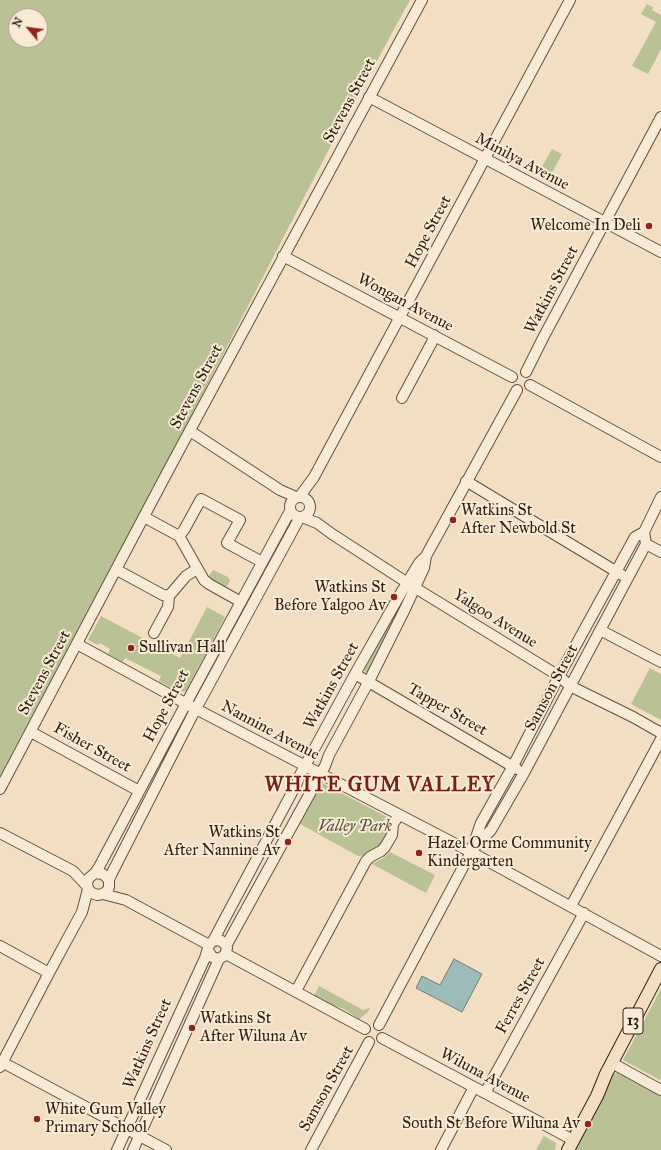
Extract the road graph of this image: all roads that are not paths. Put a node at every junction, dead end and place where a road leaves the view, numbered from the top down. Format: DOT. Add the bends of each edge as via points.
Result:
graph roads {
  1 [pos="422,0"];
  2 [pos="570,0"];
  3 [pos="369,97"];
  4 [pos="661,117"];
  5 [pos="484,160"];
  6 [pos="604,223"];
  7 [pos="661,252"];
  8 [pos="283,256"];
  9 [pos="400,317"];
  10 [pos="434,335"];
  11 [pos="526,372"];
  12 [pos="512,377"];
  13 [pos="530,385"];
  14 [pos="517,390"];
  15 [pos="402,398"];
  16 [pos="190,431"];
  17 [pos="661,457"];
  18 [pos="466,481"];
  19 [pos="661,497"];
  20 [pos="300,506"];
  21 [pos="144,517"];
  22 [pos="644,532"];
  23 [pos="179,536"];
  24 [pos="646,544"];
  25 [pos="661,552"];
  26 [pos="262,562"];
  27 [pos="197,569"];
  28 [pos="116,570"];
  29 [pos="616,572"];
  30 [pos="627,578"];
  31 [pos="411,585"];
  32 [pos="169,596"];
  33 [pos="241,602"];
  34 [pos="600,630"];
  35 [pos="154,634"];
  36 [pos="77,644"];
  37 [pos="661,662"];
  38 [pos="355,674"];
  39 [pos="559,676"];
  40 [pos="369,681"];
  41 [pos="570,686"];
  42 [pos="186,704"];
  43 [pos="196,709"];
  44 [pos="31,732"];
  45 [pos="661,733"];
  46 [pos="661,739"];
  47 [pos="305,766"];
  48 [pos="512,766"];
  49 [pos="524,773"];
  50 [pos="320,774"];
  51 [pos="0,789"];
  52 [pos="139,791"];
  53 [pos="399,815"];
  54 [pos="0,833"];
  55 [pos="471,852"];
  56 [pos="73,871"];
  57 [pos="93,874"];
  58 [pos="109,882"];
  59 [pos="88,887"];
  60 [pos="100,895"];
  61 [pos="126,900"];
  62 [pos="571,906"];
  63 [pos="82,912"];
  64 [pos="584,914"];
  65 [pos="210,945"];
  66 [pos="0,946"];
  67 [pos="224,953"];
  68 [pos="661,956"];
  69 [pos="661,969"];
  70 [pos="49,973"];
  71 [pos="296,991"];
  72 [pos="379,1025"];
  73 [pos="365,1029"];
  74 [pos="382,1038"];
  75 [pos="369,1042"];
  76 [pos="612,1063"];
  77 [pos="1,1064"];
  78 [pos="474,1088"];
  79 [pos="661,1090"];
  80 [pos="485,1093"];
  81 [pos="127,1128"];
  82 [pos="140,1136"];
  83 [pos="570,1143"];
  84 [pos="117,1150"];
  85 [pos="133,1150"];
  86 [pos="166,1150"];
  87 [pos="311,1150"];
  88 [pos="441,1150"];
  89 [pos="561,1150"];
  1 -- 3 [label="street, Stevens Street"];
  2 -- 5 [label="street, Hope Street"];
  3 -- 5 [label="street, Minilya Avenue"];
  3 -- 8 [label="street, Stevens Street"];
  4 -- 6 [label="street, Watkins Street"];
  5 -- 6 [label="street, Minilya Avenue"];
  5 -- 9 [label="street, Hope Street"];
  6 -- 7 [label="street, Minilya Avenue"];
  6 -- 11 [label="street, Watkins Street"];
  8 -- 9 [label="street, Wongan Avenue"];
  8 -- 16 [label="street, Stevens Street"];
  9 -- 10 [label="street, Wongan Avenue"];
  9 -- 20 [label="street, Hope Street"];
  10 -- 12 [label="street, Wongan Avenue"];
  10 -- 15 [label="street"];
  11 -- 12 [label="street" via="516,372"];
  11 -- 13 [label="street" via="530,376"];
  12 -- 14 [label="street" via="513,386"];
  13 -- 14 [label="street" via="523,390"];
  13 -- 17 [label="street"];
  14 -- 18 [label="street, Watkins Street"];
  16 -- 20 [label="street, Yalgoo Avenue"];
  16 -- 21 [label="street, Stevens Street"];
  18 -- 29 [label="street"];
  18 -- 31 [label="street, Watkins Street" via="426,556 424,568"];
  19 -- 22 [label="street, Samson Street"];
  20 -- 26 [label="street, Hope Street"];
  20 -- 31 [label="street, Yalgoo Avenue" via="332,534"];
  20 -- 43 [label="street, Hope Street"];
  21 -- 23 [label="street"];
  21 -- 28 [label="street, Stevens Street"];
  22 -- 24 [label="street"];
  22 -- 29 [label="street, Samson Street" via="635,537"];
  23 -- 26 [label="street" via="200,499 240,520 227,543"];
  23 -- 27 [label="street"];
  24 -- 25 [label="street"];
  24 -- 30 [label="street, Samson Street"];
  26 -- 33 [label="street, Hope Street"];
  27 -- 32 [label="street" via="186,576"];
  27 -- 33 [label="street" via="209,584"];
  28 -- 32 [label="street"];
  28 -- 36 [label="street, Stevens Street"];
  29 -- 30 [label="street"];
  29 -- 39 [label="street, Samson Street"];
  30 -- 34 [label="street, Samson Street"];
  31 -- 38 [label="street, Watkins Street"];
  31 -- 39 [label="street, Yalgoo Avenue"];
  31 -- 40 [label="street, Watkins Street"];
  32 -- 35 [label="street" via="168,607"];
  33 -- 42 [label="street, Hope Street"];
  34 -- 37 [label="street"];
  34 -- 41 [label="street, Samson Street"];
  36 -- 42 [label="street, Nannine Avenue"];
  36 -- 44 [label="street, Stevens Street"];
  38 -- 40 [label="street, Tapper Street"];
  38 -- 47 [label="street, Watkins Street"];
  39 -- 41 [label="street, Yalgoo Avenue"];
  39 -- 48 [label="street, Samson Street"];
  40 -- 48 [label="street, Tapper Street"];
  40 -- 50 [label="street, Watkins Street"];
  41 -- 45 [label="street, Yalgoo Avenue"];
  41 -- 49 [label="street, Samson Street"];
  42 -- 43 [label="street, Nannine Avenue"];
  42 -- 52 [label="street, Hope Street"];
  43 -- 47 [label="street, Nannine Avenue"];
  43 -- 58 [label="street, Hope Street"];
  44 -- 51 [label="street, Stevens Street"];
  44 -- 52 [label="street, Fisher Street"];
  46 -- 62 [label="street"];
  47 -- 50 [label="street, Nannine Avenue"];
  47 -- 65 [label="street, Watkins Street"];
  48 -- 49 [label="street, Tapper Street"];
  48 -- 55 [label="street, Samson Street" via="481,823"];
  49 -- 55 [label="street, Samson Street" via="491,830"];
  50 -- 53 [label="street, Nannine Avenue"];
  50 -- 67 [label="street, Watkins Street"];
  52 -- 57 [label="street, Hope Street"];
  53 -- 55 [label="street, Nannine Avenue"];
  53 -- 71 [label="street" via="393,824 392,835 386,847 366,860"];
  54 -- 56 [label="street"];
  55 -- 62 [label="street, Nannine Avenue"];
  55 -- 72 [label="street, Samson Street"];
  56 -- 57 [label="street"];
  56 -- 59 [label="street"];
  57 -- 58 [label="street" via="103,874"];
  57 -- 59 [label="street" via="87,882"];
  58 -- 60 [label="street" via="108,890"];
  58 -- 61 [label="street"];
  59 -- 60 [label="street" via="92,893"];
  59 -- 63 [label="street"];
  60 -- 61 [label="street"];
  60 -- 63 [label="street"];
  61 -- 65 [label="street"];
  62 -- 64 [label="street, Nannine Avenue"];
  63 -- 70 [label="street"];
  64 -- 68 [label="street, Nannine Avenue"];
  64 -- 80 [label="street, Ferres Street"];
  65 -- 67 [label="street" via="212,957"];
  65 -- 67 [label="street" via="218,940 222,941"];
  65 -- 81 [label="street, Watkins Street"];
  66 -- 70 [label="street"];
  67 -- 71 [label="street"];
  67 -- 82 [label="street, Watkins Street"];
  69 -- 76 [label="main road, 13"];
  70 -- 77 [label="street"];
  71 -- 73 [label="street"];
  72 -- 73 [label="street" via="371,1024"];
  72 -- 74 [label="street" via="383,1031"];
  73 -- 75 [label="street" via="364,1037"];
  74 -- 75 [label="street" via="376,1042"];
  74 -- 78 [label="street, Wiluna Avenue"];
  75 -- 87 [label="street, Samson Street"];
  76 -- 79 [label="street"];
  76 -- 83 [label="main road, 13" via="591,1094"];
  77 -- 81 [label="street"];
  78 -- 80 [label="street, Wiluna Avenue"];
  78 -- 88 [label="street"];
  80 -- 83 [label="street, Wiluna Avenue"];
  81 -- 82 [label="street"];
  81 -- 84 [label="street, Watkins Street"];
  82 -- 85 [label="street, Watkins Street"];
  82 -- 86 [label="street"];
  83 -- 89 [label="main road, 13"];
}
